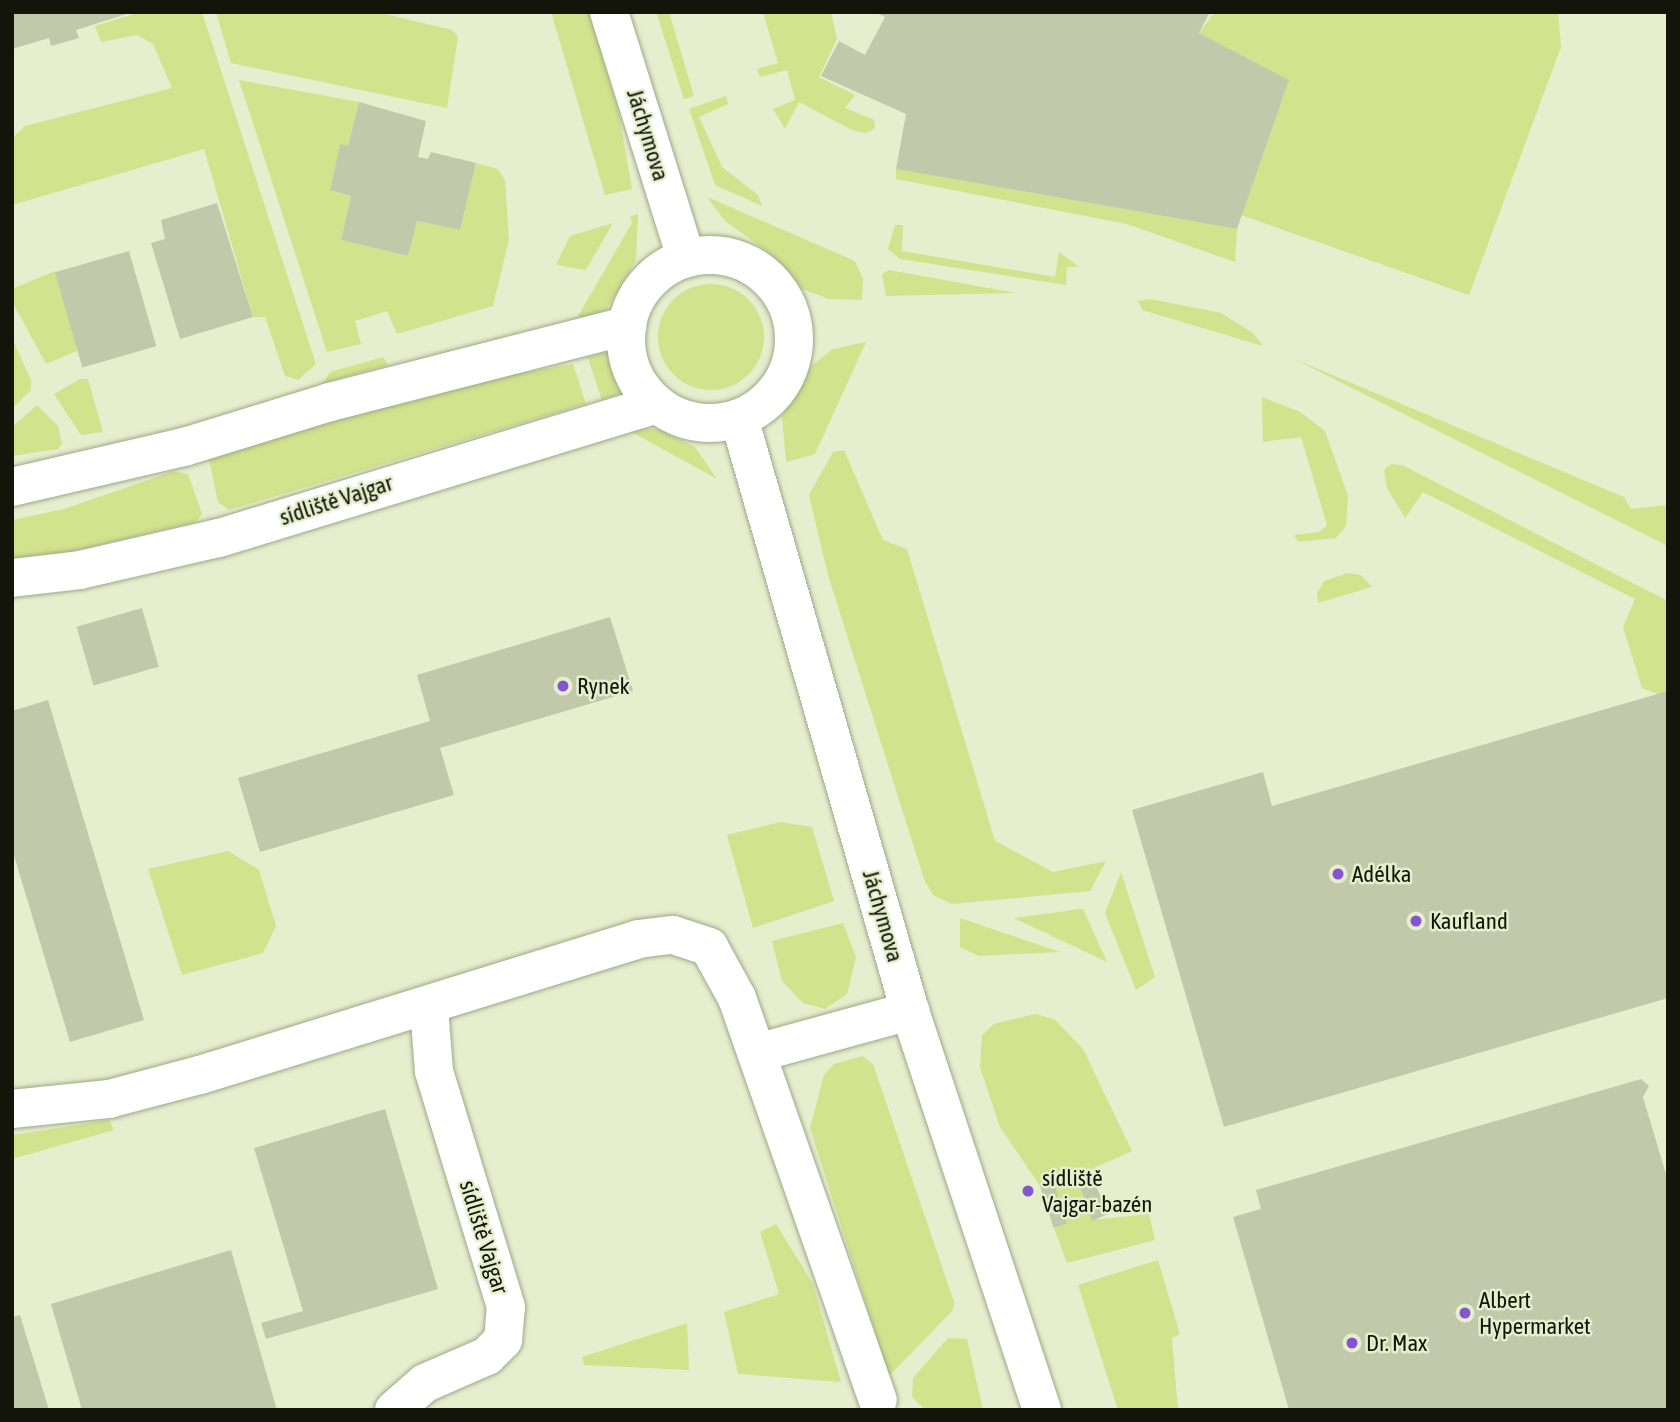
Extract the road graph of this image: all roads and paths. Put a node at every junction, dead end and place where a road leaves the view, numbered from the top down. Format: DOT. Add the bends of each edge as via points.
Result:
graph roads {
  1 [pos="610,12"];
  2 [pos="686,258"];
  3 [pos="627,326"];
  4 [pos="656,404"];
  5 [pos="739,418"];
  6 [pos="12,487"];
  7 [pos="12,578"];
  8 [pos="429,1007"];
  9 [pos="910,1011"];
  10 [pos="757,1053"];
  11 [pos="12,1110"];
  12 [pos="878,1400"];
  13 [pos="394,1410"];
  14 [pos="1042,1410"];
  1 -- 2 [label="street, Jáchymova"];
  2 -- 3 [label="street" via="653,277 632,307"];
  2 -- 5 [label="street" via="728,257 747,263 765,275 788,310 793,330 789,366 769,398"];
  3 -- 4 [label="street" via="629,360"];
  3 -- 6 [label="street" via="330,402 184,447"];
  4 -- 5 [label="street" via="696,422"];
  4 -- 7 [label="street, sídliště Vajgar" via="219,538 80,570"];
  5 -- 9 [label="street, Jáchymova"];
  8 -- 10 [label="street" via="522,971 638,939 673,935 709,947"];
  8 -- 11 [label="street" via="109,1099"];
  8 -- 13 [label="street, sídliště Vajgar" via="434,1071 506,1307 503,1340 487,1356 425,1383"];
  9 -- 10 [label="street"];
  9 -- 14 [label="street, Jáchymova"];
  10 -- 12 [label="street"];
}
